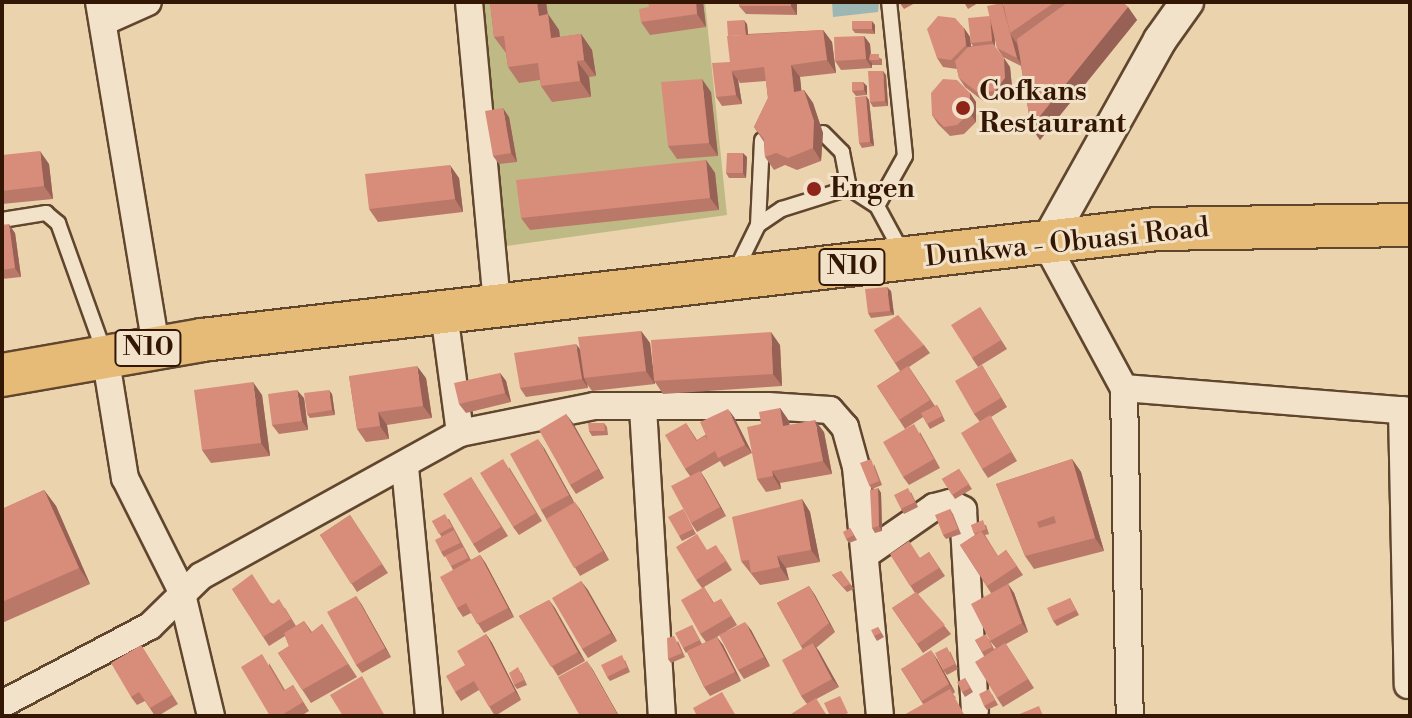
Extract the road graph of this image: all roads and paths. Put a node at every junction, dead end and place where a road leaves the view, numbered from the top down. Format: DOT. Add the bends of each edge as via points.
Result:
graph roads {
  1 [pos="148,2"];
  2 [pos="469,2"];
  3 [pos="889,2"];
  4 [pos="1187,2"];
  5 [pos="101,12"];
  6 [pos="823,133"];
  7 [pos="762,140"];
  8 [pos="849,188"];
  9 [pos="877,206"];
  10 [pos="2,220"];
  11 [pos="758,225"];
  12 [pos="1410,225"];
  13 [pos="1046,244"];
  14 [pos="907,261"];
  15 [pos="732,279"];
  16 [pos="497,305"];
  17 [pos="444,313"];
  18 [pos="156,347"];
  19 [pos="105,355"];
  20 [pos="2,375"];
  21 [pos="1124,388"];
  22 [pos="643,408"];
  23 [pos="1406,410"];
  24 [pos="460,433"];
  25 [pos="405,467"];
  26 [pos="865,555"];
  27 [pos="181,590"];
  28 [pos="1408,685"];
  29 [pos="2,704"];
  30 [pos="975,711"];
  31 [pos="211,716"];
  32 [pos="429,716"];
  33 [pos="662,716"];
  34 [pos="880,716"];
  35 [pos="1130,716"];
  1 -- 5 [label="street"];
  2 -- 16 [label="street"];
  3 -- 9 [label="lane" via="905,156"];
  4 -- 13 [label="street" via="1160,40"];
  5 -- 18 [label="street"];
  6 -- 8 [label="lane" via="842,152"];
  7 -- 11 [label="lane"];
  8 -- 9 [label="lane"];
  8 -- 11 [label="lane" via="782,209"];
  9 -- 14 [label="lane"];
  10 -- 19 [label="lane" via="46,213 58,223"];
  11 -- 15 [label="lane"];
  12 -- 13 [label="main road, Dunkwa - Obuasi Road / N10" via="1171,228"];
  13 -- 14 [label="main road, Dunkwa - Obuasi Road / N10"];
  13 -- 21 [label="street"];
  14 -- 15 [label="main road, Dunkwa - Obuasi Road / N10"];
  15 -- 16 [label="main road, Dunkwa - Obuasi Road / N10"];
  16 -- 17 [label="main road, Dunkwa - Obuasi Road / N10"];
  17 -- 18 [label="main road, Dunkwa - Obuasi Road / N10"];
  17 -- 24 [label="street"];
  18 -- 19 [label="main road, N10"];
  19 -- 20 [label="main road, N10"];
  19 -- 27 [label="street" via="129,492"];
  21 -- 23 [label="street"];
  21 -- 35 [label="street"];
  22 -- 24 [label="street" via="594,406"];
  22 -- 26 [label="street" via="830,410 845,427 851,445"];
  22 -- 33 [label="street"];
  23 -- 28 [label="street"];
  24 -- 25 [label="street"];
  25 -- 27 [label="street"];
  25 -- 32 [label="street"];
  26 -- 30 [label="street" via="934,507 950,503 963,510"];
  26 -- 34 [label="street"];
  27 -- 29 [label="street" via="150,626"];
  27 -- 31 [label="street"];
}
